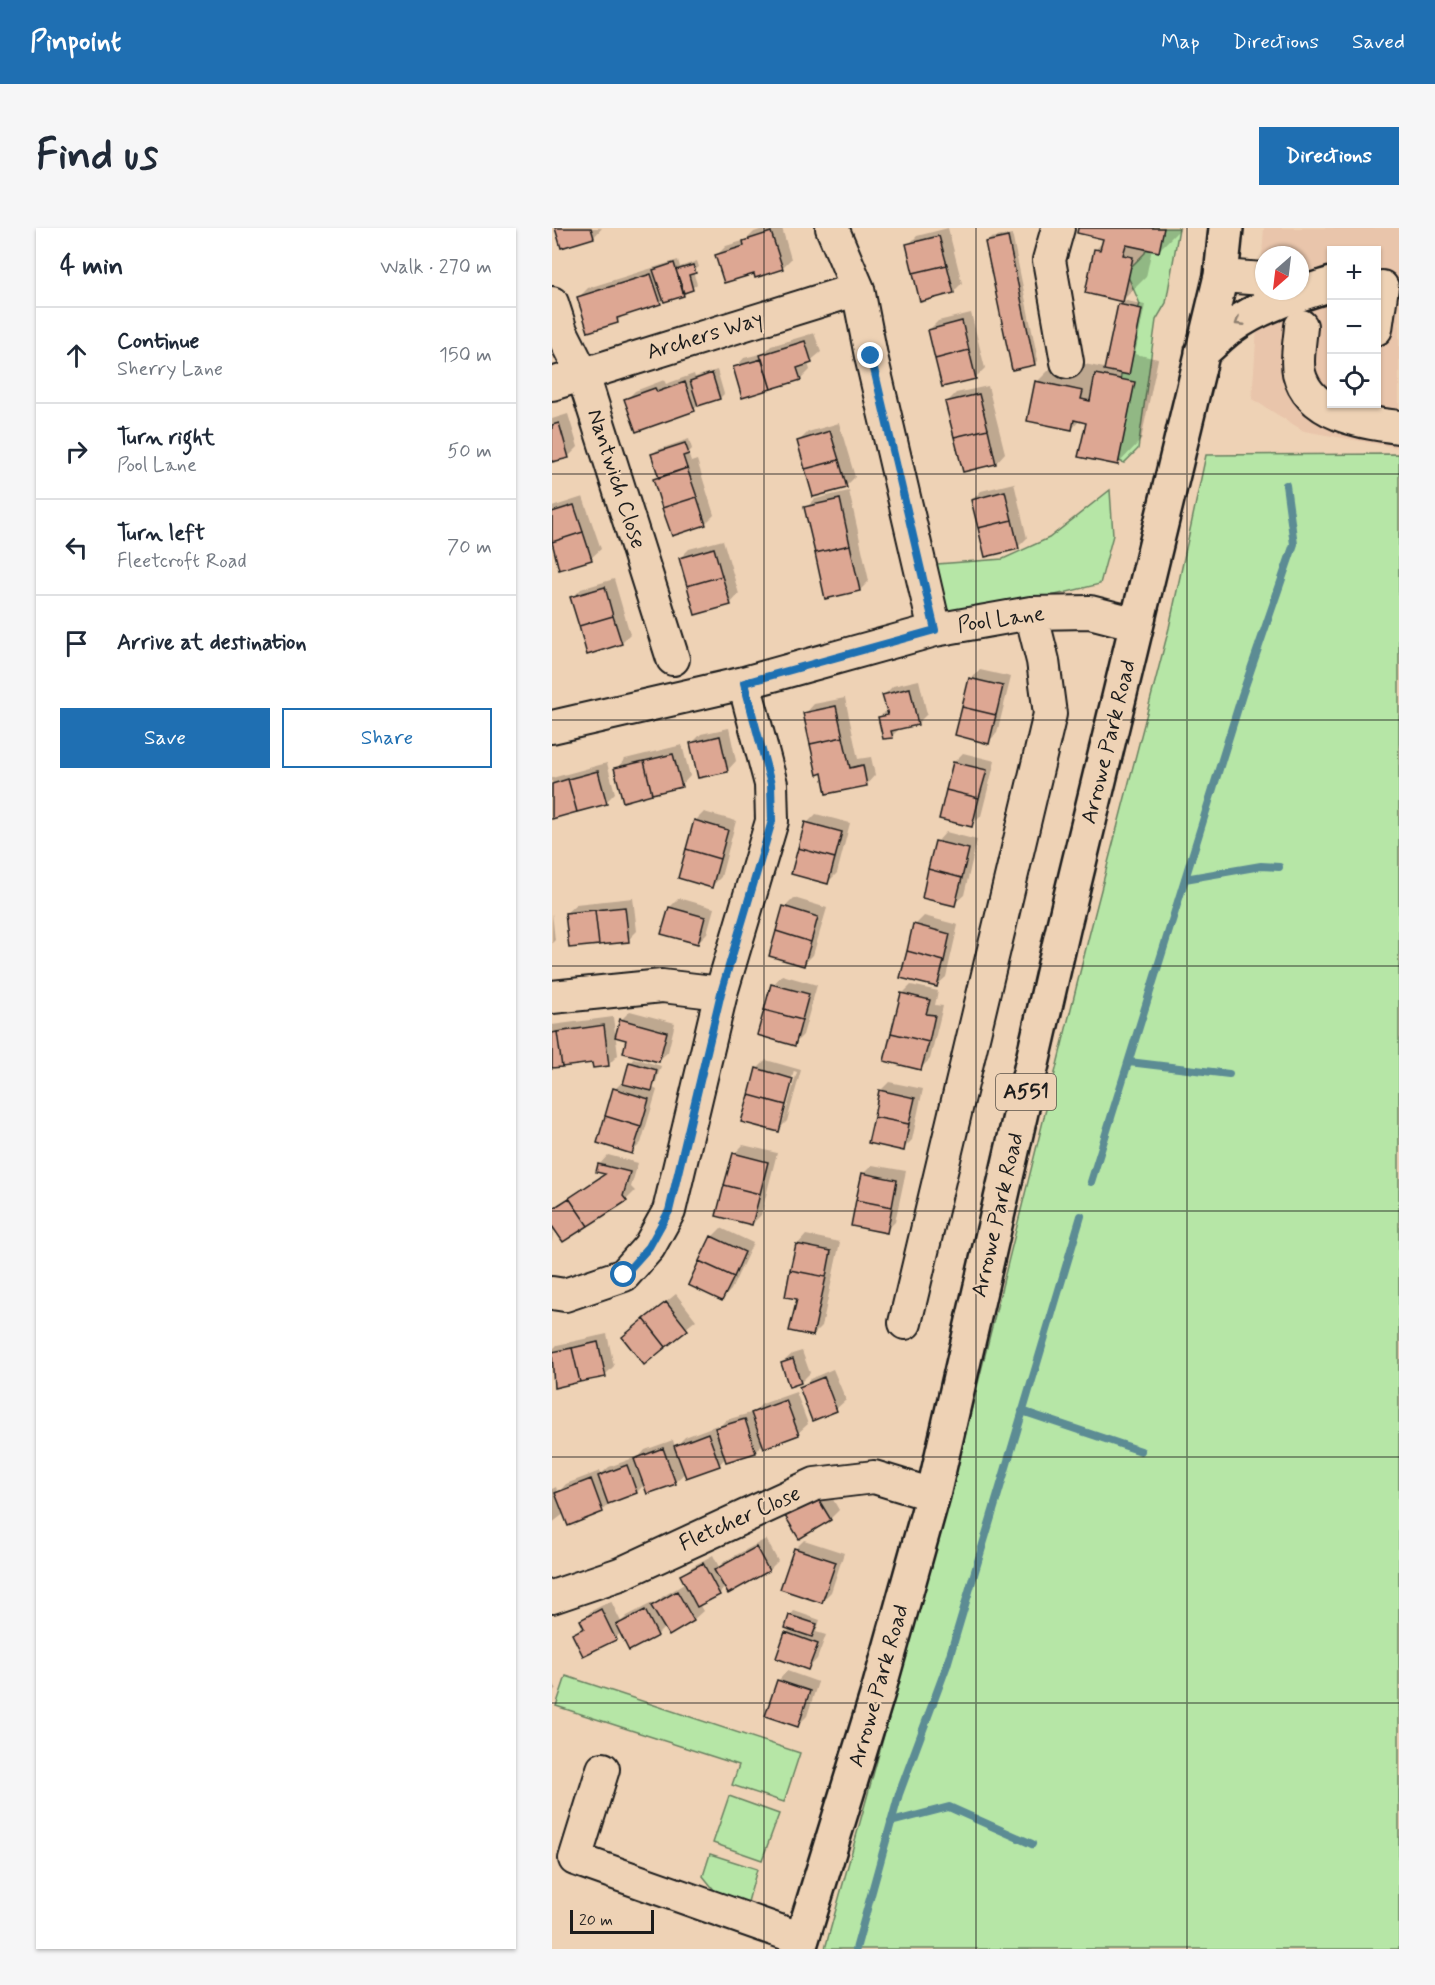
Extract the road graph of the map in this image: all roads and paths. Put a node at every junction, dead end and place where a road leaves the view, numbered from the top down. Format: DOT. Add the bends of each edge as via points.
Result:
graph roads {
  1 [pos="832,228"];
  2 [pos="1058,228"];
  3 [pos="1226,228"];
  4 [pos="1221,276"];
  5 [pos="1255,278"];
  6 [pos="1309,282"];
  7 [pos="1327,284"];
  8 [pos="1327,286"];
  9 [pos="1386,287"];
  10 [pos="858,290"];
  11 [pos="552,303"];
  12 [pos="1381,310"];
  13 [pos="1301,327"];
  14 [pos="1202,352"];
  15 [pos="1067,362"];
  16 [pos="583,375"];
  17 [pos="552,384"];
  18 [pos="1380,418"];
  19 [pos="1030,613"];
  20 [pos="1137,624"];
  21 [pos="935,630"];
  22 [pos="673,659"];
  23 [pos="744,683"];
  24 [pos="552,728"];
  25 [pos="721,993"];
  26 [pos="552,997"];
  27 [pos="552,1293"];
  28 [pos="905,1323"];
  29 [pos="933,1495"];
  30 [pos="552,1597"];
  31 [pos="603,1769"];
  32 [pos="800,1944"];
  1 -- 10 [label="street"];
  2 -- 15 [label="street" via="1049,260"];
  3 -- 4 [label="main road, Arrowe Park Road / A551"];
  4 -- 5 [label="street"];
  4 -- 14 [label="main road, Arrowe Park Road / A551"];
  6 -- 7 [label="street"];
  8 -- 14 [label="main road, one-way" via="1254,312"];
  9 -- 12 [label="street"];
  10 -- 16 [label="street, Archers Way"];
  10 -- 21 [label="street"];
  11 -- 16 [label="street, Nantwich Close"];
  13 -- 18 [label="street" via="1299,371 1304,386 1319,402 1342,416"];
  14 -- 20 [label="main road, Arrowe Park Road / A551"];
  16 -- 17 [label="street, Archers Way"];
  16 -- 22 [label="street, Nantwich Close"];
  19 -- 20 [label="street, Pool Lane" via="1090,612"];
  19 -- 21 [label="street, Pool Lane"];
  19 -- 28 [label="street" via="1043,661 1050,714"];
  20 -- 29 [label="main road, Arrowe Park Road / A551"];
  21 -- 23 [label="street, Pool Lane"];
  23 -- 24 [label="street, Pool Lane"];
  23 -- 25 [label="street" via="771,784 772,821"];
  25 -- 26 [label="street" via="662,986"];
  25 -- 27 [label="street" via="669,1211 649,1247 624,1275 565,1295"];
  29 -- 30 [label="street, Fletcher Close" via="873,1478 815,1484 620,1574"];
  29 -- 32 [label="main road, Arrowe Park Road / A551" via="878,1692"];
  31 -- 32 [label="street" via="575,1859"];
}
